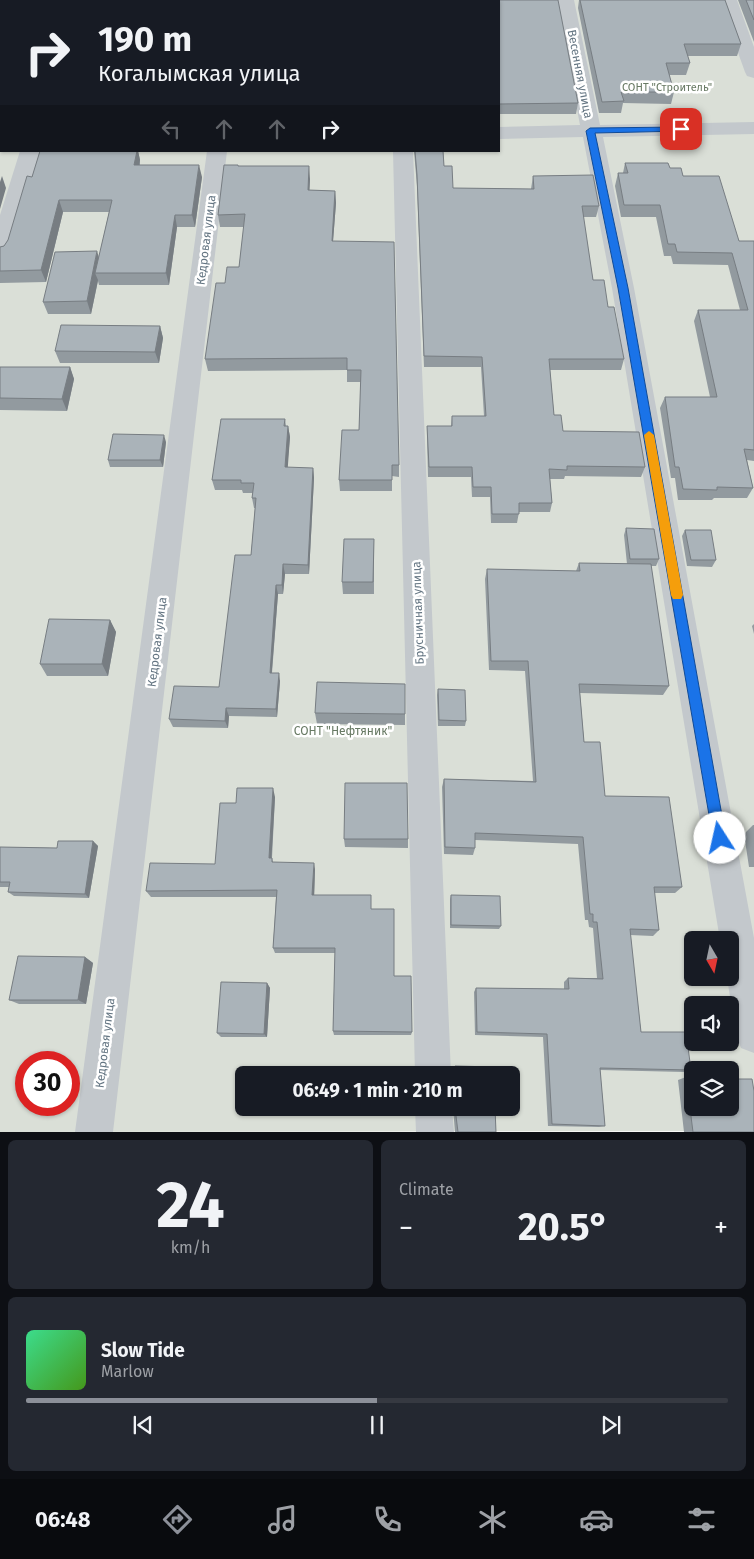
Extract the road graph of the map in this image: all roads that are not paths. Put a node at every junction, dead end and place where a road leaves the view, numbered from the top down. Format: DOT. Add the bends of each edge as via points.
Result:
graph roads {
  1 [pos="565,0"];
  2 [pos="728,0"];
  3 [pos="754,72"];
  4 [pos="754,128"];
  5 [pos="590,131"];
  6 [pos="500,133"];
  7 [pos="30,152"];
  8 [pos="217,152"];
  9 [pos="403,152"];
  10 [pos="0,251"];
  11 [pos="754,1034"];
  12 [pos="433,1066"];
  13 [pos="434,1116"];
  14 [pos="94,1132"];
  15 [pos="435,1132"];
  1 -- 5 [label="street, Весенняя улица"];
  2 -- 3 [label="street"];
  4 -- 5 [label="street"];
  5 -- 6 [label="street"];
  5 -- 11 [label="street, Весенняя улица" via="623,288"];
  7 -- 10 [label="street"];
  8 -- 14 [label="street, Кедровая улица"];
  9 -- 12 [label="street, Брусничная улица"];
  13 -- 15 [label="street"];
}
